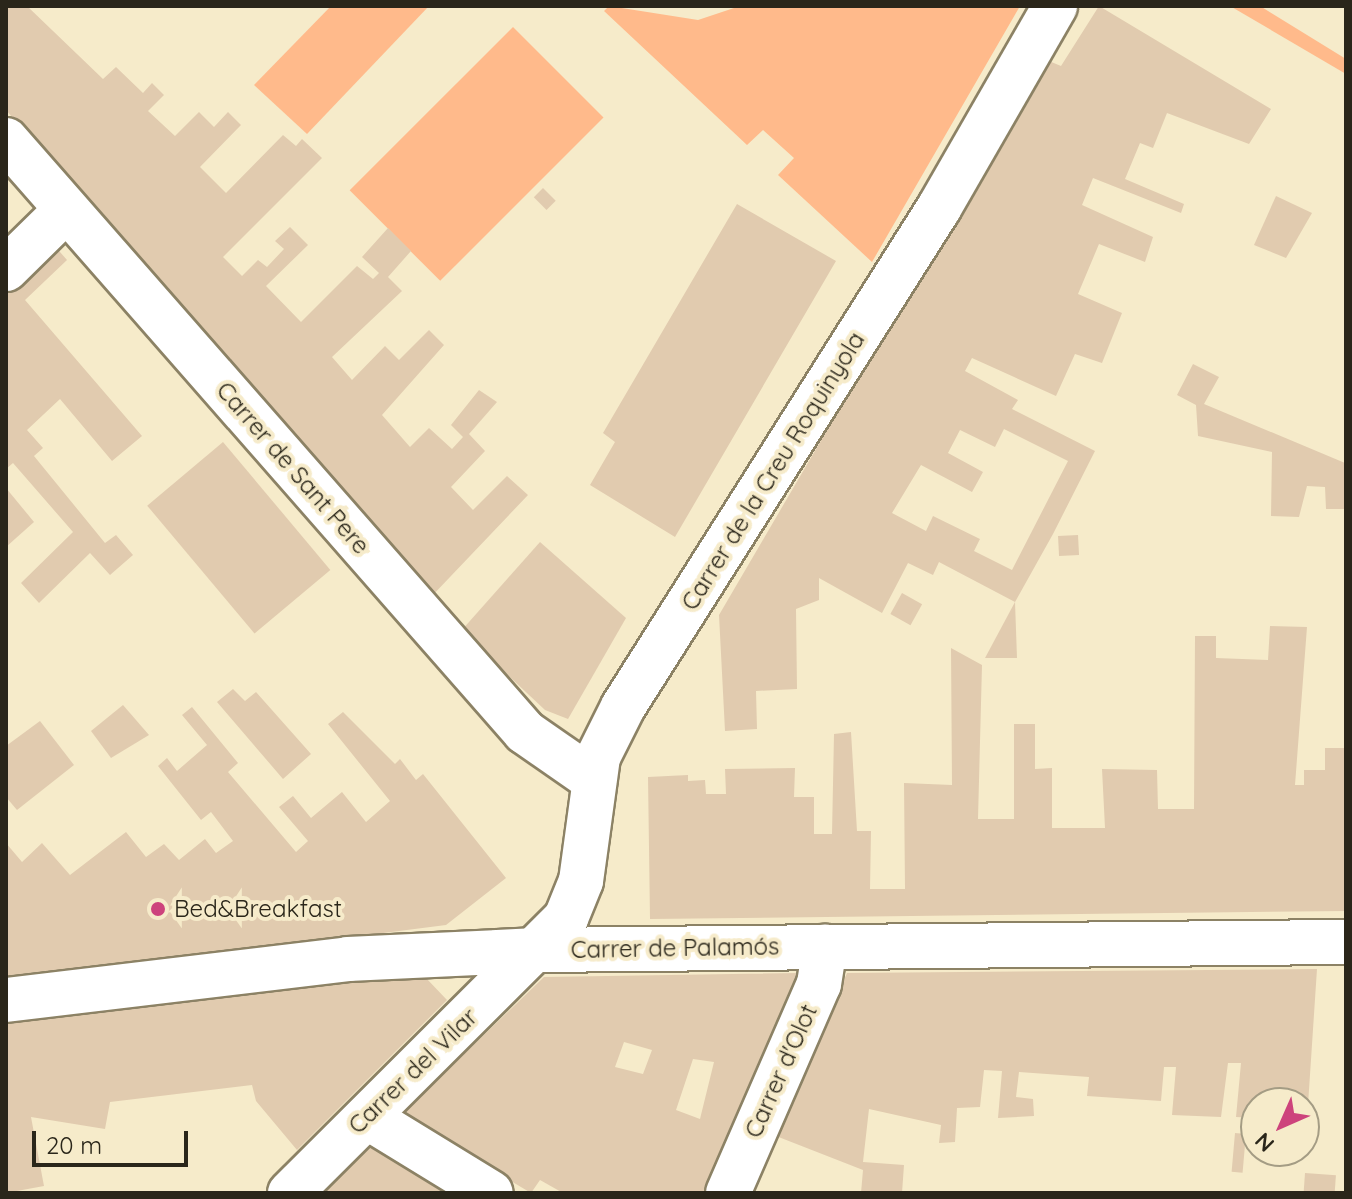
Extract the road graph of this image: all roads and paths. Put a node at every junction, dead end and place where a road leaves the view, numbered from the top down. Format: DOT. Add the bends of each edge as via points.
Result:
graph roads {
  1 [pos="1055,6"];
  2 [pos="6,140"];
  3 [pos="66,210"];
  4 [pos="6,269"];
  5 [pos="594,780"];
  6 [pos="1346,942"];
  7 [pos="825,946"];
  8 [pos="537,950"];
  9 [pos="6,1000"];
  10 [pos="367,1117"];
  11 [pos="290,1193"];
  12 [pos="491,1193"];
  13 [pos="728,1193"];
  1 -- 5 [label="street, Carrer de la Creu Roquinyola" via="939,208 623,707"];
  2 -- 3 [label="street, Carrer de Sant Pere"];
  3 -- 4 [label="street"];
  3 -- 5 [label="street, Carrer de Sant Pere" via="525,732"];
  5 -- 8 [label="street, Carrer de la Creu Roquinyola" via="581,881 566,918"];
  6 -- 7 [label="street, Carrer de Palamós"];
  7 -- 8 [label="street, Carrer de Palamós"];
  7 -- 13 [label="street, Carrer d'Olot" via="819,984"];
  8 -- 9 [label="street, Carrer de Palamós" via="348,959"];
  8 -- 10 [label="street, Carrer del Vilar"];
  10 -- 11 [label="street, Carrer del Vilar"];
  10 -- 12 [label="street"];
}
